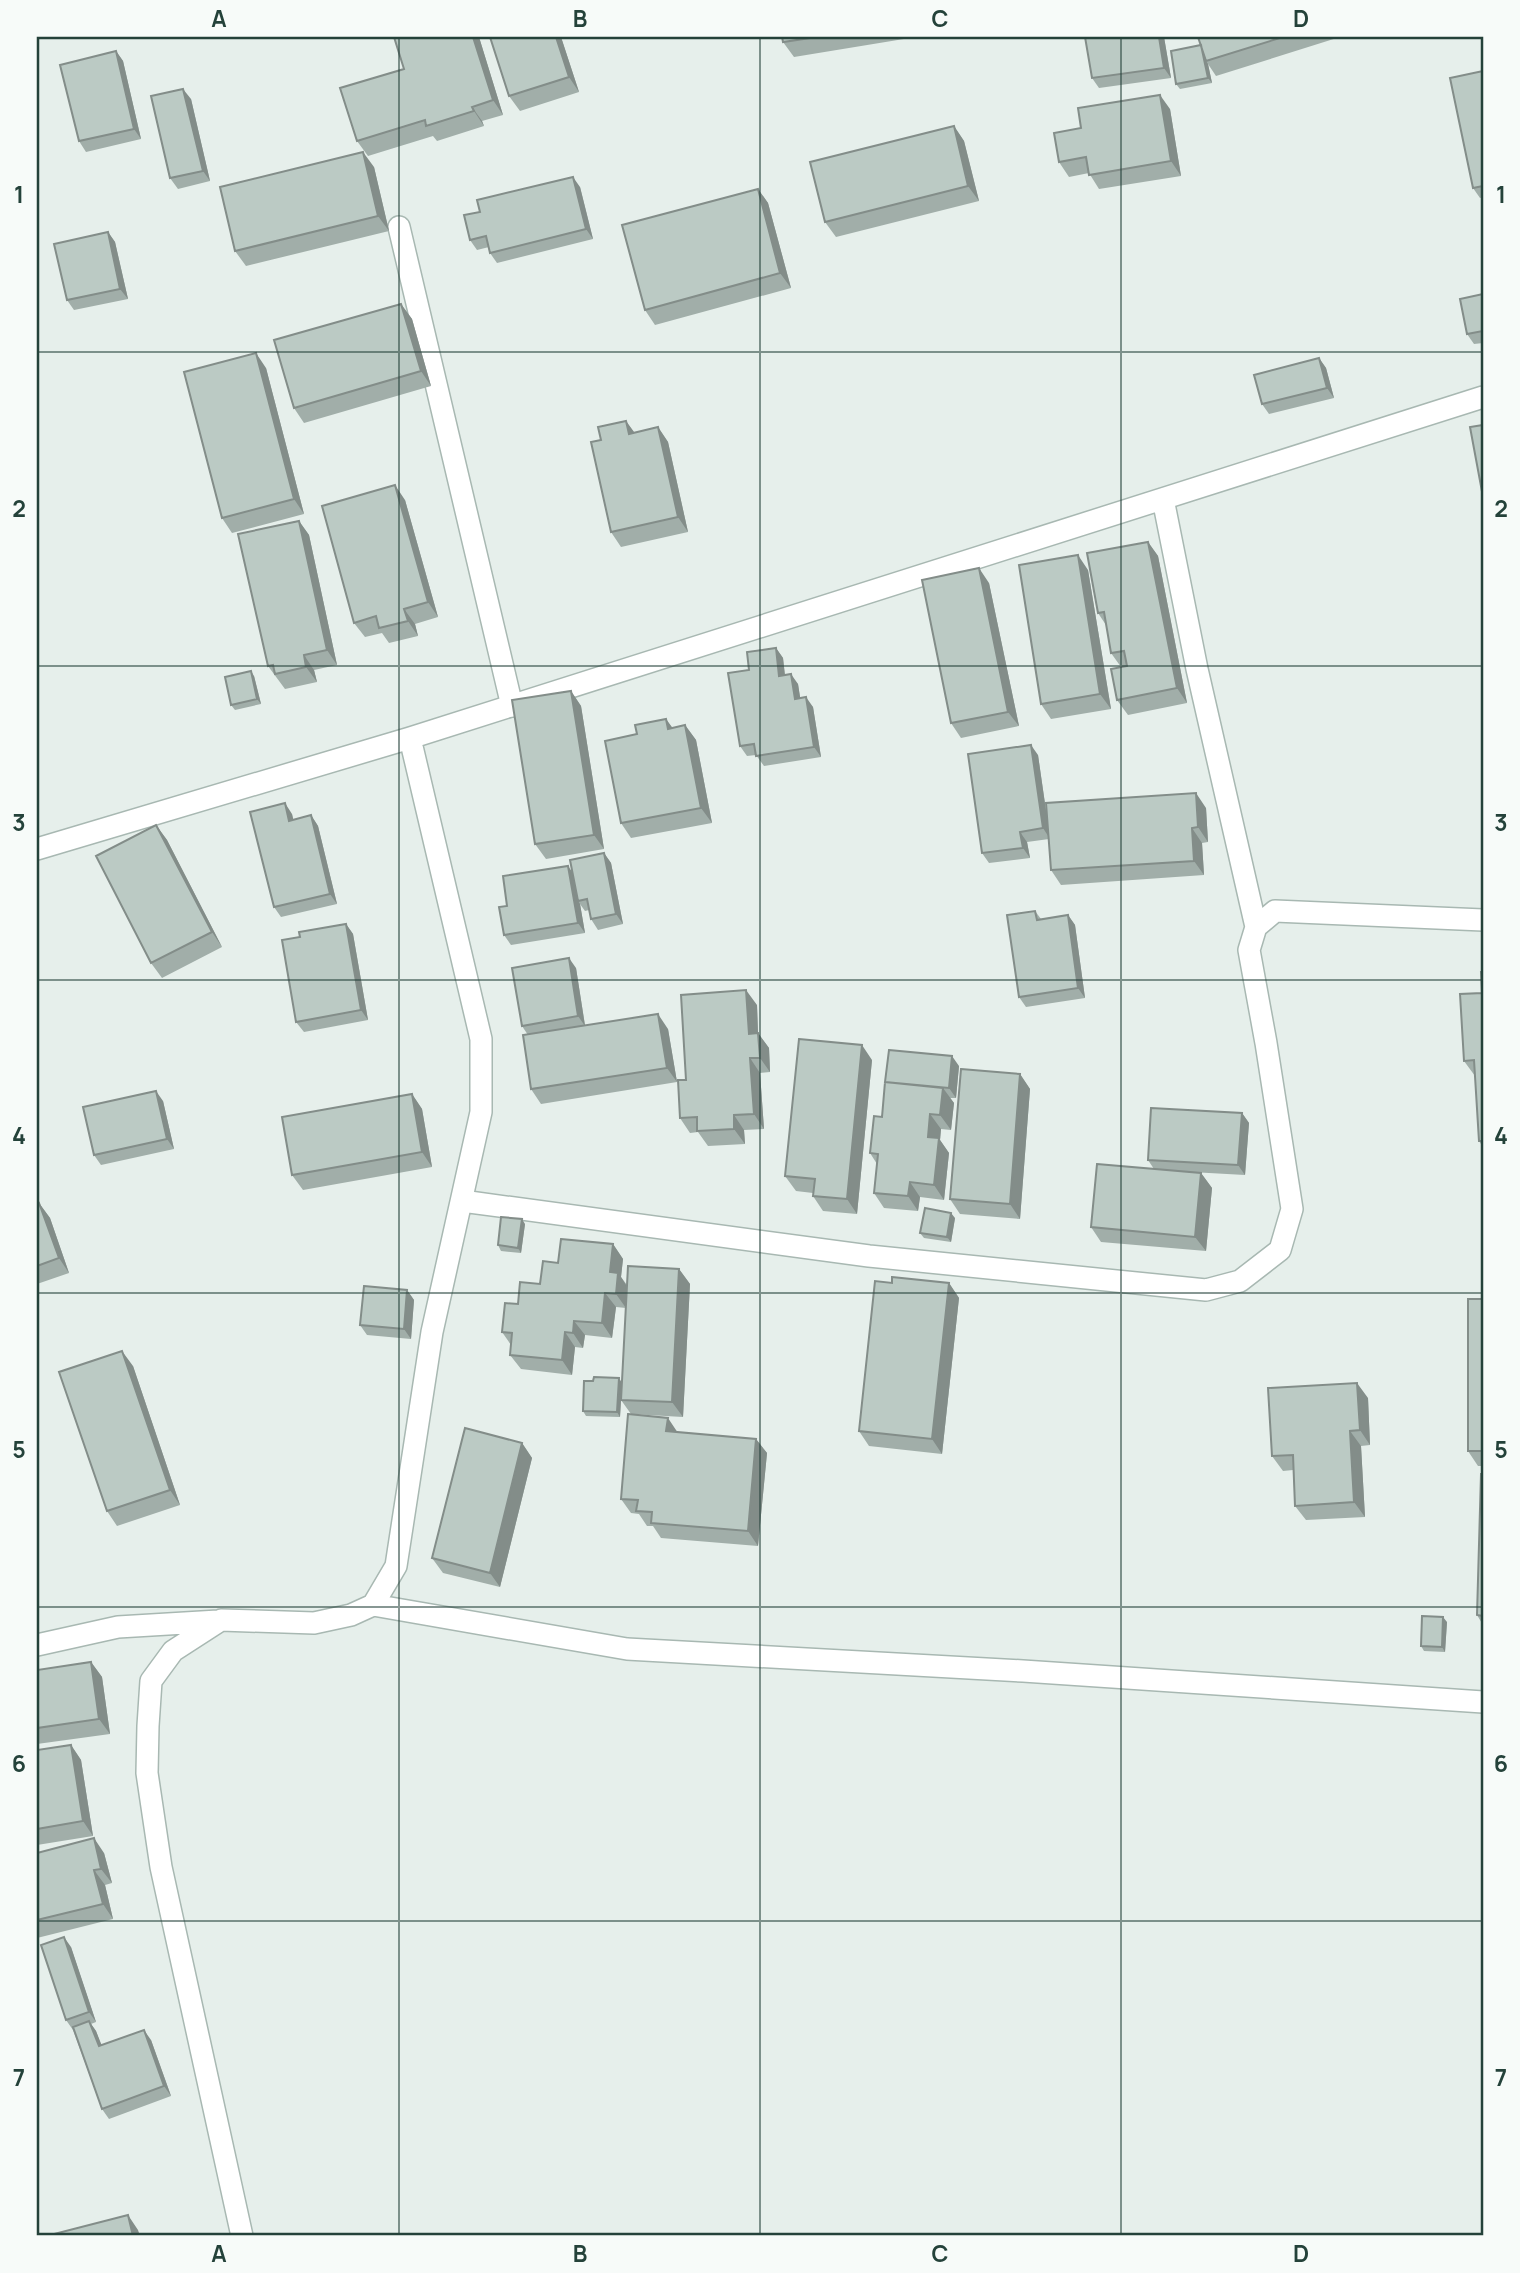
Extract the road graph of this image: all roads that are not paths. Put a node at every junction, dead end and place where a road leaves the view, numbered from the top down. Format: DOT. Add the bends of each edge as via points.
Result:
graph roads {
  1 [pos="399,227"];
  2 [pos="1483,397"];
  3 [pos="1163,499"];
  4 [pos="512,706"];
  5 [pos="410,738"];
  6 [pos="37,849"];
  7 [pos="1483,920"];
  8 [pos="1256,928"];
  9 [pos="461,1201"];
  10 [pos="373,1605"];
  11 [pos="221,1620"];
  12 [pos="37,1645"];
  13 [pos="1483,1702"];
  14 [pos="242,2236"];
  1 -- 4 [label="street"];
  2 -- 3 [label="street"];
  3 -- 4 [label="street"];
  3 -- 8 [label="street"];
  4 -- 5 [label="street"];
  5 -- 6 [label="street"];
  5 -- 9 [label="street" via="481,1039 481,1112"];
  7 -- 8 [label="street" via="1275,911"];
  8 -- 9 [label="street" via="1249,950 1293,1209 1280,1250 1240,1281 1206,1290 896,1259"];
  9 -- 10 [label="street" via="432,1332 396,1566"];
  10 -- 11 [label="street" via="314,1623"];
  10 -- 13 [label="street" via="627,1649"];
  11 -- 12 [label="street" via="118,1628"];
  11 -- 14 [label="street" via="173,1651 152,1681 148,1773 161,1867"];
}
